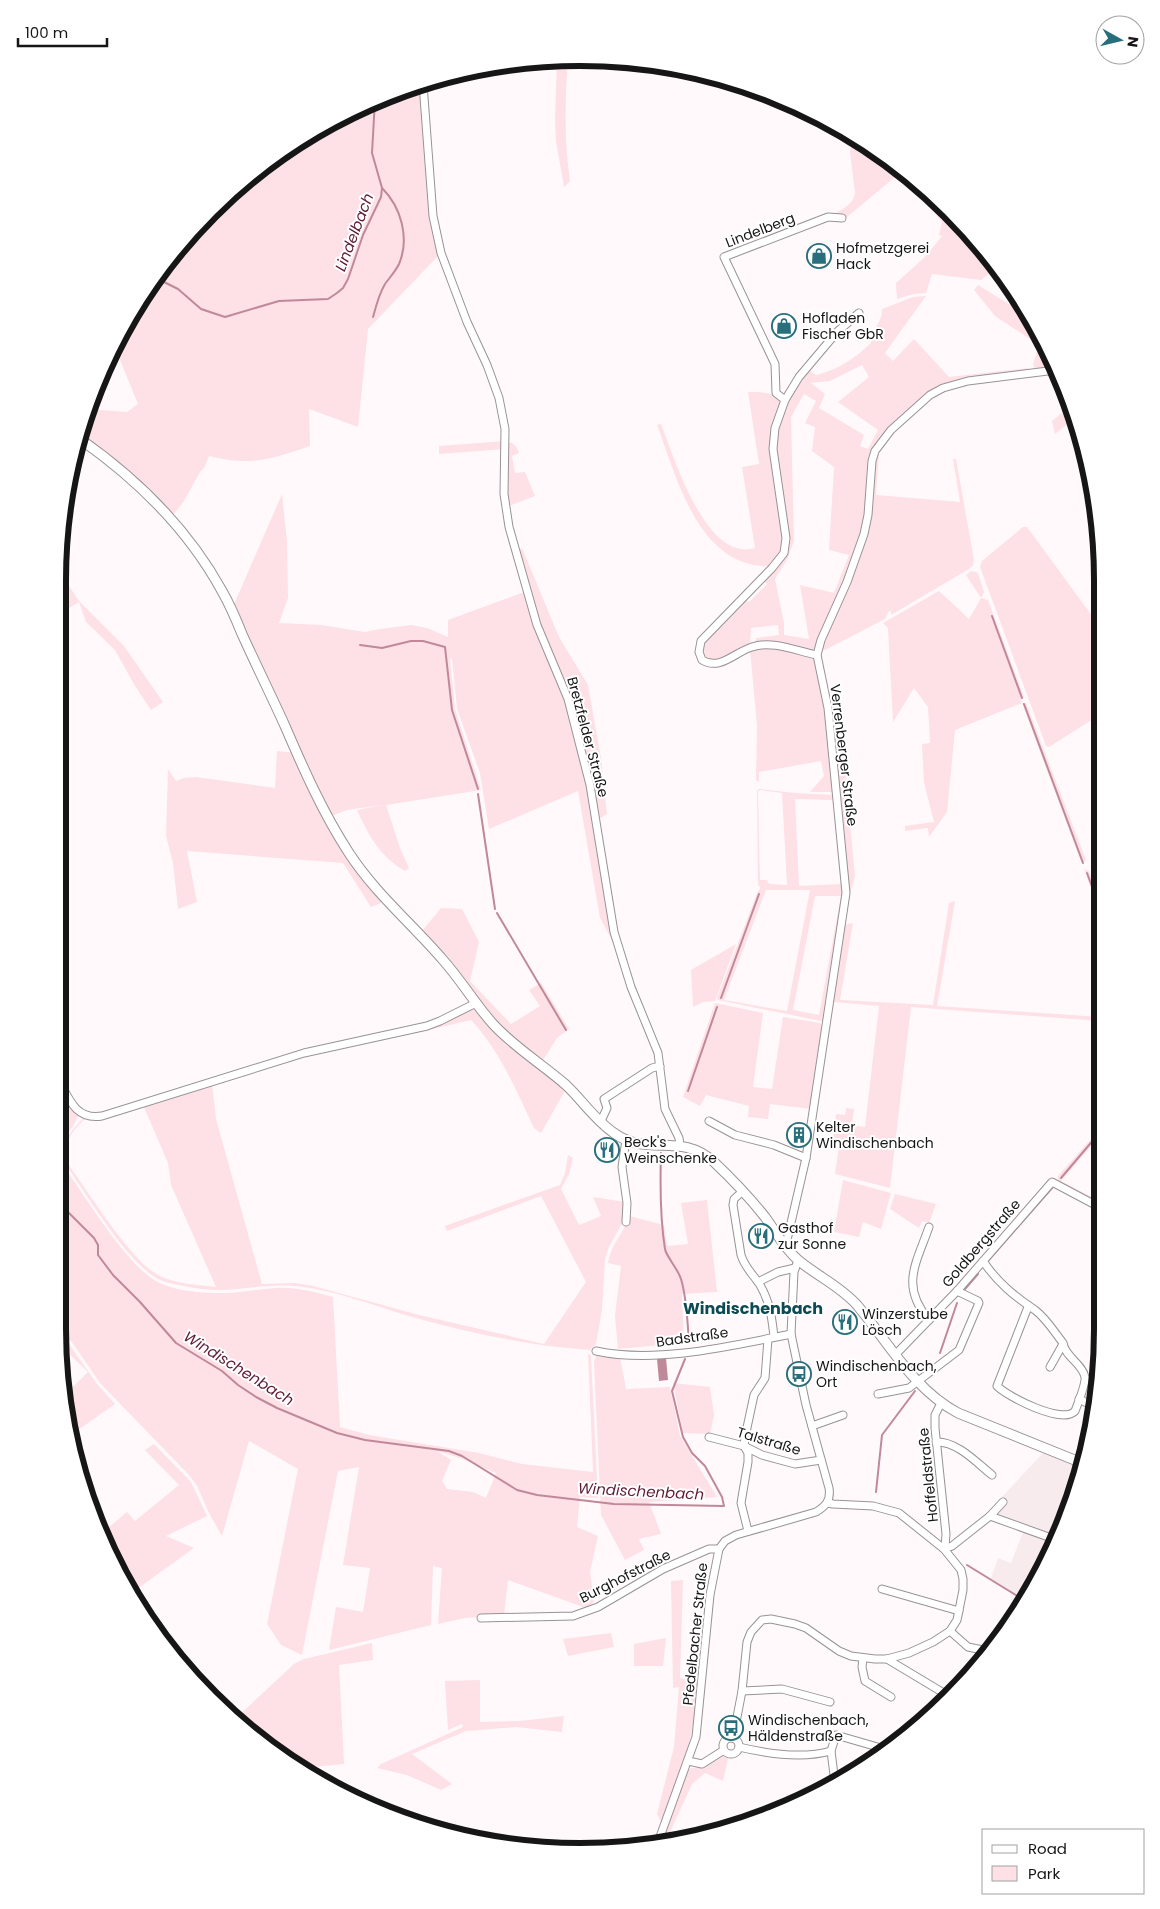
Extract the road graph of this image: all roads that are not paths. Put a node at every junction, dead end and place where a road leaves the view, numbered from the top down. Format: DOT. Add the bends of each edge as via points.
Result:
graph roads {
  1 [pos="424,91"];
  2 [pos="842,218"];
  3 [pos="859,313"];
  4 [pos="1049,371"];
  5 [pos="785,400"];
  6 [pos="85,443"];
  7 [pos="817,655"];
  8 [pos="476,1003"];
  9 [pos="660,1066"];
  10 [pos="66,1094"];
  11 [pos="601,1121"];
  12 [pos="709,1121"];
  13 [pos="626,1140"];
  14 [pos="680,1145"];
  15 [pos="806,1158"];
  16 [pos="743,1191"];
  17 [pos="1094,1204"];
  18 [pos="626,1222"];
  19 [pos="928,1226"];
  20 [pos="783,1244"];
  21 [pos="983,1261"];
  22 [pos="796,1264"];
  23 [pos="758,1282"];
  24 [pos="957,1291"];
  25 [pos="1028,1307"];
  26 [pos="929,1320"];
  27 [pos="791,1334"];
  28 [pos="771,1338"];
  29 [pos="1063,1343"];
  30 [pos="596,1352"];
  31 [pos="896,1354"];
  32 [pos="1050,1367"];
  33 [pos="917,1381"];
  34 [pos="878,1394"];
  35 [pos="1079,1399"];
  36 [pos="941,1403"];
  37 [pos="1088,1403"];
  38 [pos="843,1416"];
  39 [pos="812,1426"];
  40 [pos="709,1437"];
  41 [pos="936,1442"];
  42 [pos="744,1446"];
  43 [pos="821,1460"];
  44 [pos="1076,1461"];
  45 [pos="992,1476"];
  46 [pos="828,1502"];
  47 [pos="1003,1502"];
  48 [pos="990,1516"];
  49 [pos="748,1531"];
  50 [pos="1050,1537"];
  51 [pos="944,1548"];
  52 [pos="719,1549"];
  53 [pos="882,1589"];
  54 [pos="959,1611"];
  55 [pos="481,1618"];
  56 [pos="950,1631"];
  57 [pos="981,1650"];
  58 [pos="863,1658"];
  59 [pos="887,1659"];
  60 [pos="742,1691"];
  61 [pos="942,1692"];
  62 [pos="891,1697"];
  63 [pos="830,1702"];
  64 [pos="733,1738"];
  65 [pos="739,1747"];
  66 [pos="878,1747"];
  67 [pos="724,1750"];
  68 [pos="831,1751"];
  69 [pos="688,1761"];
  70 [pos="833,1776"];
  71 [pos="660,1836"];
  1 -- 9 [label="street, Bretzfelder Straße" via="433,216 440,253 498,398 505,429 504,494 509,526 537,626 568,699 590,785 614,932 631,987 658,1052"];
  2 -- 5 [label="street, Lindelberg" via="828,218 724,257 775,364 776,393"];
  3 -- 5 [label="street" via="837,332 799,377"];
  4 -- 7 [label="street" via="968,381 943,388 924,400 883,439 872,461 864,534"];
  5 -- 7 [label="street" via="774,428 773,449 786,538 784,553 701,641 699,652 702,660 712,664 719,664 753,646 768,645"];
  6 -- 8 [label="main road" via="152,499 210,570 232,609 310,784 350,855 386,900 444,961"];
  7 -- 15 [label="street, Verrenberger Straße" via="828,708 846,893"];
  8 -- 10 [label="street" via="427,1026 304,1053 102,1116 89,1117 76,1110"];
  8 -- 11 [label="main road" via="495,1026 567,1086"];
  9 -- 11 [label="street" via="604,1099 607,1108"];
  9 -- 14 [label="street, Bretzfelder Straße" via="665,1109"];
  11 -- 13 [label="main road"];
  12 -- 15 [label="street" via="735,1135 774,1145"];
  13 -- 14 [label="main road" via="650,1145"];
  13 -- 18 [label="street" via="622,1167"];
  14 -- 16 [label="main road" via="706,1155"];
  15 -- 20 [label="street, Verrenberger Straße" via="787,1240"];
  16 -- 20 [label="main road"];
  16 -- 23 [label="street" via="734,1198 737,1232 744,1263"];
  17 -- 21 [label="street, Goldbergstraße" via="1052,1182"];
  19 -- 26 [label="street" via="912,1283 916,1303"];
  20 -- 22 [label="main road"];
  21 -- 24 [label="street, Goldbergstraße"];
  21 -- 25 [label="street" via="992,1275"];
  22 -- 23 [label="street"];
  22 -- 27 [label="street"];
  22 -- 31 [label="main road" via="836,1286 854,1302"];
  23 -- 28 [label="street" via="771,1307"];
  24 -- 26 [label="street, Goldbergstraße"];
  24 -- 33 [label="street" via="979,1303 961,1348"];
  25 -- 29 [label="street" via="1036,1311"];
  25 -- 35 [label="street" via="997,1386 1015,1399 1066,1416 1075,1411"];
  26 -- 31 [label="street, Goldbergstraße"];
  27 -- 28 [label="street, Badstraße"];
  27 -- 39 [label="street"];
  28 -- 30 [label="street, Badstraße" via="646,1356"];
  28 -- 42 [label="street" via="765,1378 754,1395"];
  29 -- 32 [label="street"];
  29 -- 35 [label="street" via="1085,1377"];
  31 -- 33 [label="main road"];
  33 -- 34 [label="street" via="909,1388"];
  33 -- 36 [label="main road"];
  35 -- 37 [label="street"];
  36 -- 41 [label="street, Hoffeldstraße" via="935,1415"];
  36 -- 44 [label="main road" via="958,1413"];
  38 -- 39 [label="street"];
  39 -- 43 [label="street"];
  40 -- 42 [label="street, Talstraße"];
  41 -- 45 [label="street" via="958,1449"];
  41 -- 51 [label="street, Hoffeldstraße" via="946,1534"];
  42 -- 43 [label="street, Talstraße" via="795,1464"];
  42 -- 49 [label="street" via="748,1462 741,1503"];
  43 -- 46 [label="street" via="830,1493"];
  46 -- 49 [label="street, Pfedelbacher Straße" via="816,1512"];
  46 -- 51 [label="street" via="899,1512"];
  47 -- 48 [label="street"];
  48 -- 50 [label="street"];
  48 -- 51 [label="street" via="952,1546"];
  49 -- 52 [label="street, Pfedelbacher Straße" via="736,1535"];
  51 -- 54 [label="street" via="964,1579"];
  52 -- 55 [label="street, Burghofstraße" via="709,1549 663,1569 607,1602 573,1616"];
  52 -- 69 [label="street, Pfedelbacher Straße" via="710,1595 696,1737"];
  53 -- 54 [label="street"];
  54 -- 56 [label="street"];
  56 -- 57 [label="street" via="968,1647"];
  56 -- 59 [label="street" via="917,1650"];
  58 -- 59 [label="street"];
  58 -- 60 [label="street" via="839,1651 806,1628 762,1620 747,1642"];
  58 -- 62 [label="street" via="865,1681"];
  59 -- 61 [label="street"];
  60 -- 63 [label="street" via="782,1688"];
  60 -- 64 [label="street"];
  64 -- 65 [label="street"];
  64 -- 67 [label="street" via="725,1741"];
  65 -- 67 [label="street" via="733,1754"];
  65 -- 68 [label="street" via="797,1755"];
  66 -- 68 [label="street" via="836,1734"];
  67 -- 69 [label="street" via="702,1764"];
  68 -- 70 [label="street"];
  69 -- 71 [label="street, Pfedelbacher Straße"];
}
